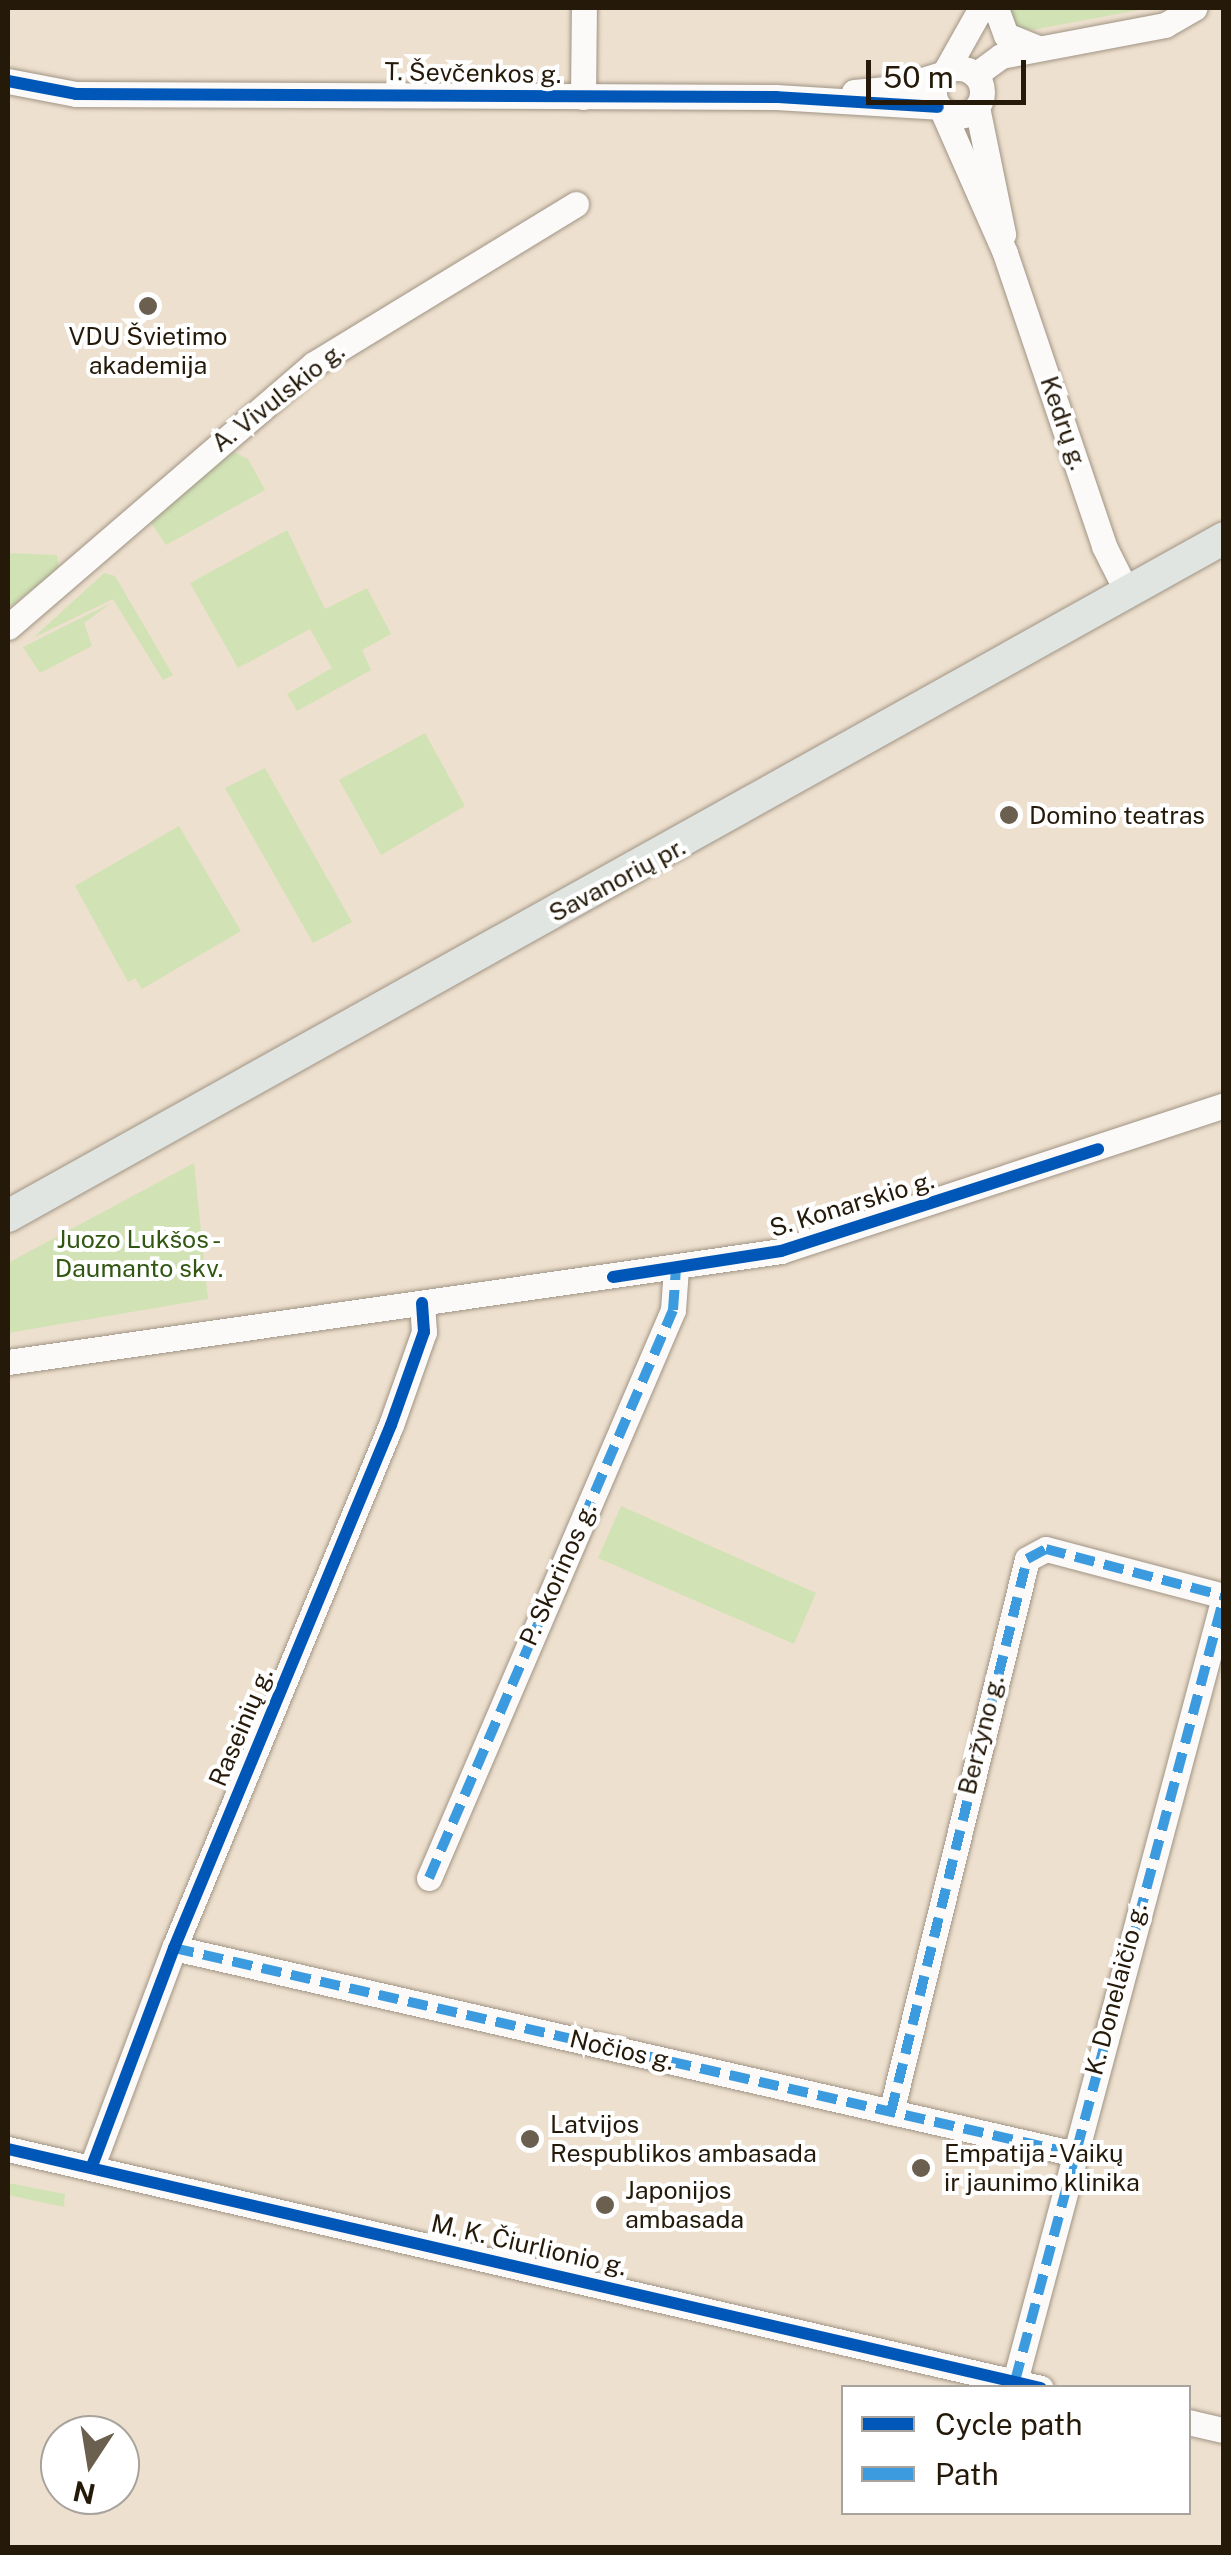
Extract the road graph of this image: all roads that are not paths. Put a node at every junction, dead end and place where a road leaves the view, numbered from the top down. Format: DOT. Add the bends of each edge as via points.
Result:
graph roads {
  1 [pos="584,8"];
  2 [pos="984,8"];
  3 [pos="996,8"];
  4 [pos="1196,8"];
  5 [pos="1036,47"];
  6 [pos="958,72"];
  7 [pos="8,81"];
  8 [pos="583,97"];
  9 [pos="811,98"];
  10 [pos="978,104"];
  11 [pos="940,108"];
  12 [pos="576,204"];
  13 [pos="1005,254"];
  14 [pos="1224,538"];
  15 [pos="1126,590"];
  16 [pos="8,628"];
  17 [pos="1224,1105"];
  18 [pos="8,1216"];
  19 [pos="676,1268"];
  20 [pos="422,1304"];
  21 [pos="8,1362"];
  22 [pos="1224,1597"];
  23 [pos="429,1878"];
  24 [pos="174,1948"];
  25 [pos="891,2112"];
  26 [pos="8,2148"];
  27 [pos="1070,2153"];
  28 [pos="92,2166"];
  29 [pos="1015,2382"];
  30 [pos="1028,2385"];
  31 [pos="1191,2423"];
  32 [pos="1224,2430"];
  1 -- 8 [label="street"];
  2 -- 6 [label="street"];
  3 -- 5 [label="street" via="1006,36"];
  4 -- 5 [label="street" via="1164,25"];
  5 -- 6 [label="street"];
  5 -- 10 [label="street"];
  6 -- 9 [label="street, T. Ševčenkos g." via="897,88"];
  6 -- 10 [label="street, Kedrų g."];
  6 -- 11 [label="street" via="933,92"];
  7 -- 8 [label="street, T. Ševčenkos g." via="76,94"];
  8 -- 9 [label="street, T. Ševčenkos g."];
  9 -- 11 [label="street, T. Ševčenkos g."];
  10 -- 11 [label="street, T. Ševčenkos g." via="962,116"];
  10 -- 13 [label="street, Kedrų g."];
  11 -- 13 [label="street, Kedrų g."];
  12 -- 16 [label="street, A. Vivulskio g." via="314,364"];
  13 -- 15 [label="street, Kedrų g." via="1104,546"];
  14 -- 15 [label="main road, Savanorių pr."];
  15 -- 18 [label="main road, Savanorių pr." via="680,846"];
  17 -- 19 [label="street, S. Konarskio g." via="817,1241"];
  19 -- 20 [label="street, S. Konarskio g."];
  19 -- 23 [label="street, P. Skorinos g." via="674,1310"];
  20 -- 21 [label="street, S. Konarskio g."];
  20 -- 24 [label="street, Raseinių g." via="424,1332 391,1426"];
  22 -- 25 [label="street, Beržyno g." via="1046,1550 1028,1559"];
  22 -- 27 [label="street, K. Donelaičio g."];
  24 -- 25 [label="street, Nočios g."];
  24 -- 28 [label="street, Raseinių g."];
  25 -- 27 [label="street, Nočios g."];
  26 -- 28 [label="street, M. K. Čiurlionio g."];
  27 -- 29 [label="street, K. Donelaičio g."];
  28 -- 29 [label="street, M. K. Čiurlionio g."];
  29 -- 30 [label="street, M. K. Čiurlionio g."];
  31 -- 32 [label="street"];
}
